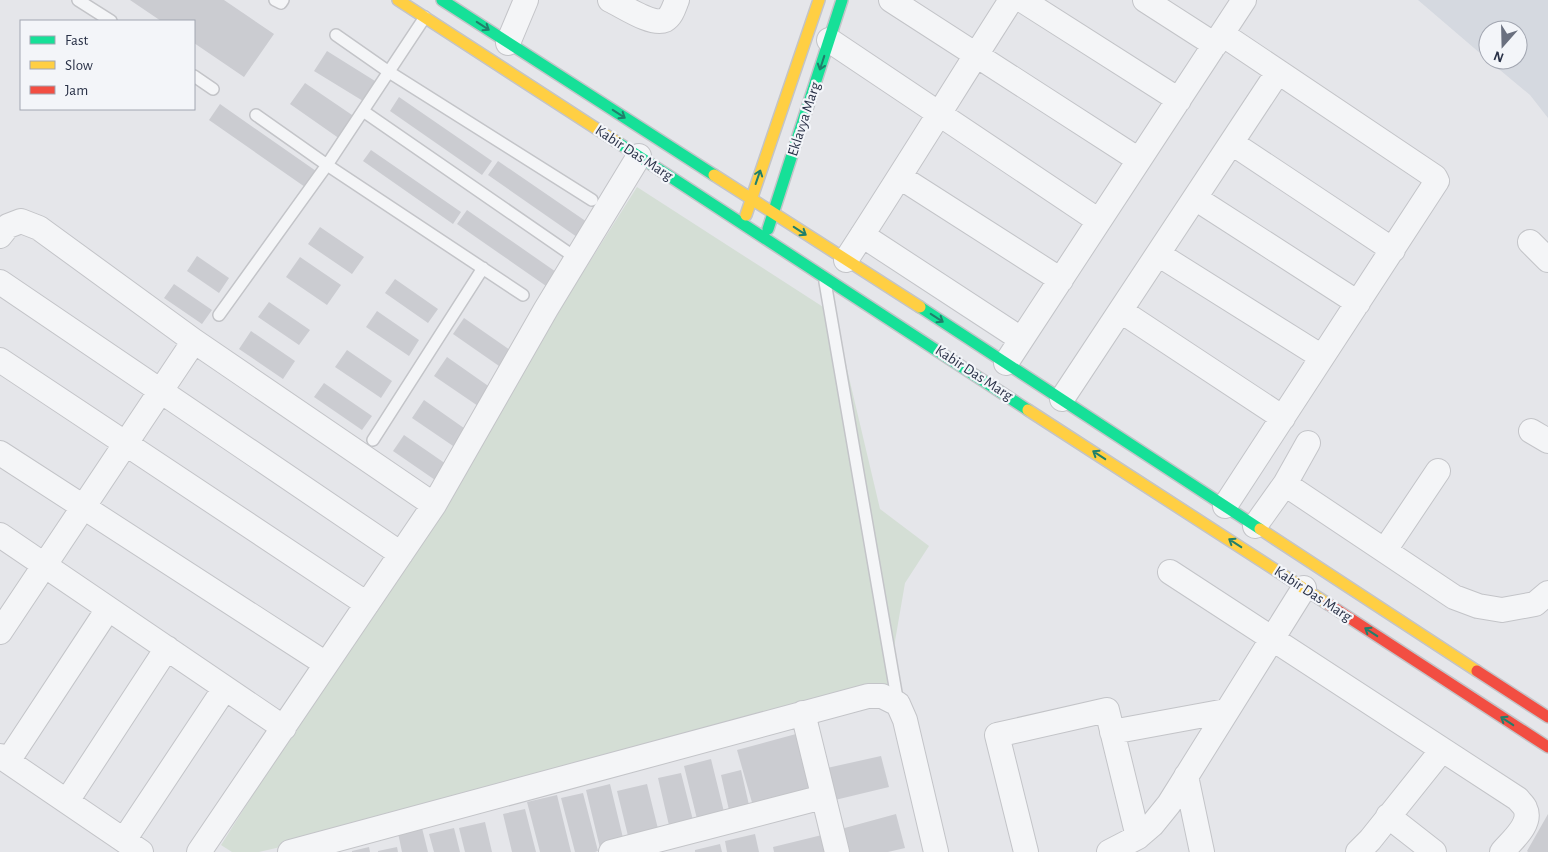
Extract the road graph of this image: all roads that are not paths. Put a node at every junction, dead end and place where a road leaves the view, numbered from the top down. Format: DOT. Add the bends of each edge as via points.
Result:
graph roads {
  1 [pos="78,0"];
  2 [pos="276,0"];
  3 [pos="283,0"];
  4 [pos="398,0"];
  5 [pos="442,0"];
  6 [pos="526,0"];
  7 [pos="610,0"];
  8 [pos="677,0"];
  9 [pos="818,0"];
  10 [pos="842,0"];
  11 [pos="891,0"];
  12 [pos="1011,0"];
  13 [pos="1022,0"];
  14 [pos="1145,0"];
  15 [pos="1244,0"];
  16 [pos="425,17"];
  17 [pos="109,20"];
  18 [pos="336,34"];
  19 [pos="829,40"];
  20 [pos="1218,40"];
  21 [pos="508,43"];
  22 [pos="976,55"];
  23 [pos="389,72"];
  24 [pos="1278,72"];
  25 [pos="195,77"];
  26 [pos="213,89"];
  27 [pos="1179,100"];
  28 [pos="363,111"];
  29 [pos="939,113"];
  30 [pos="256,115"];
  31 [pos="1232,143"];
  32 [pos="639,156"];
  33 [pos="1140,160"];
  34 [pos="327,165"];
  35 [pos="900,177"];
  36 [pos="1195,198"];
  37 [pos="751,199"];
  38 [pos="592,200"];
  39 [pos="773,213"];
  40 [pos="1099,221"];
  41 [pos="743,223"];
  42 [pos="862,235"];
  43 [pos="0,236"];
  44 [pos="765,238"];
  45 [pos="1530,242"];
  46 [pos="1393,250"];
  47 [pos="1158,254"];
  48 [pos="576,258"];
  49 [pos="846,260"];
  50 [pos="1548,260"];
  51 [pos="483,268"];
  52 [pos="824,276"];
  53 [pos="1060,280"];
  54 [pos="0,282"];
  55 [pos="523,295"];
  56 [pos="1358,303"];
  57 [pos="1120,311"];
  58 [pos="219,315"];
  59 [pos="1021,340"];
  60 [pos="194,341"];
  61 [pos="1322,357"];
  62 [pos="1006,363"];
  63 [pos="4,371"];
  64 [pos="160,392"];
  65 [pos="1062,400"];
  66 [pos="1282,418"];
  67 [pos="373,440"];
  68 [pos="1308,443"];
  69 [pos="126,444"];
  70 [pos="0,452"];
  71 [pos="1438,471"];
  72 [pos="1285,484"];
  73 [pos="434,505"];
  74 [pos="1225,506"];
  75 [pos="84,507"];
  76 [pos="1255,526"];
  77 [pos="0,535"];
  78 [pos="1385,550"];
  79 [pos="401,554"];
  80 [pos="45,565"];
  81 [pos="1170,572"];
  82 [pos="1304,588"];
  83 [pos="1548,593"];
  84 [pos="367,604"];
  85 [pos="108,609"];
  86 [pos="0,632"];
  87 [pos="1272,638"];
  88 [pos="166,648"];
  89 [pos="326,664"];
  90 [pos="224,688"];
  91 [pos="898,704"];
  92 [pos="1226,711"];
  93 [pos="803,713"];
  94 [pos="1548,717"];
  95 [pos="284,728"];
  96 [pos="1112,732"];
  97 [pos="1548,747"];
  98 [pos="1442,750"];
  99 [pos="4,758"];
  100 [pos="1186,776"];
  101 [pos="823,797"];
  102 [pos="67,801"];
  103 [pos="1388,816"];
  104 [pos="1138,837"];
  105 [pos="133,846"];
  106 [pos="199,852"];
  107 [pos="290,852"];
  108 [pos="611,852"];
  109 [pos="837,852"];
  110 [pos="936,852"];
  111 [pos="1026,852"];
  112 [pos="1109,852"];
  113 [pos="1202,852"];
  114 [pos="1358,852"];
  115 [pos="1434,852"];
  116 [pos="1502,852"];
  1 -- 17 [label="lane"];
  2 -- 3 [label="lane" via="280,3"];
  4 -- 16 [label="street, Kabir Das Marg"];
  5 -- 21 [label="street, Kabir Das Marg, one-way"];
  6 -- 21 [label="street"];
  7 -- 8 [label="street" via="644,18 659,21 667,19"];
  37 -- 9 [label="street, Eklavya Marg, one-way"];
  10 -- 19 [label="street, Eklavya Marg"];
  11 -- 22 [label="street"];
  12 -- 22 [label="street"];
  13 -- 27 [label="street"];
  14 -- 20 [label="street"];
  15 -- 20 [label="street"];
  16 -- 23 [label="lane"];
  16 -- 32 [label="street, Kabir Das Marg"];
  18 -- 23 [label="lane"];
  19 -- 29 [label="street"];
  19 -- 39 [label="street, Eklavya Marg, one-way"];
  20 -- 24 [label="street"];
  20 -- 27 [label="street"];
  21 -- 37 [label="street, Kabir Das Marg, one-way"];
  22 -- 29 [label="street"];
  22 -- 33 [label="street"];
  23 -- 28 [label="lane"];
  23 -- 38 [label="lane"];
  24 -- 31 [label="street"];
  24 -- 46 [label="street" via="1435,177 1436,184"];
  25 -- 26 [label="lane"];
  27 -- 33 [label="street"];
  28 -- 34 [label="lane"];
  28 -- 48 [label="lane"];
  29 -- 35 [label="street"];
  29 -- 40 [label="street"];
  30 -- 34 [label="lane"];
  31 -- 36 [label="street"];
  31 -- 46 [label="street"];
  32 -- 41 [label="street, Kabir Das Marg"];
  32 -- 48 [label="street"];
  33 -- 40 [label="street"];
  34 -- 51 [label="lane"];
  34 -- 58 [label="lane"];
  35 -- 42 [label="street"];
  35 -- 53 [label="street"];
  36 -- 47 [label="street"];
  36 -- 56 [label="street"];
  37 -- 39 [label="street, Kabir Das Marg"];
  37 -- 41 [label="street, Eklavya Marg"];
  39 -- 44 [label="street, Eklavya Marg"];
  39 -- 49 [label="street, Kabir Das Marg, one-way"];
  40 -- 53 [label="street"];
  41 -- 44 [label="street, Kabir Das Marg"];
  42 -- 49 [label="street"];
  42 -- 59 [label="street"];
  43 -- 60 [label="street" via="8,226 21,221 39,228"];
  44 -- 52 [label="street, Kabir Das Marg"];
  45 -- 50 [label="street"];
  46 -- 56 [label="street"];
  47 -- 57 [label="street"];
  47 -- 61 [label="street"];
  48 -- 73 [label="street"];
  49 -- 62 [label="street, Kabir Das Marg, one-way"];
  51 -- 55 [label="lane"];
  51 -- 67 [label="lane"];
  82 -- 52 [label="street, Kabir Das Marg, one-way"];
  52 -- 91 [label="lane"];
  53 -- 59 [label="street"];
  54 -- 64 [label="street"];
  56 -- 61 [label="street"];
  57 -- 65 [label="street"];
  57 -- 66 [label="street"];
  59 -- 62 [label="street"];
  60 -- 64 [label="street"];
  60 -- 73 [label="street"];
  61 -- 66 [label="street"];
  62 -- 65 [label="street, Kabir Das Marg"];
  63 -- 69 [label="street"];
  64 -- 69 [label="street"];
  64 -- 79 [label="street"];
  65 -- 74 [label="street, Kabir Das Marg"];
  66 -- 74 [label="street"];
  68 -- 72 [label="street"];
  69 -- 75 [label="street"];
  69 -- 84 [label="street"];
  70 -- 75 [label="street"];
  71 -- 78 [label="street"];
  72 -- 76 [label="street"];
  72 -- 78 [label="street"];
  73 -- 79 [label="street"];
  74 -- 76 [label="street, Kabir Das Marg"];
  75 -- 80 [label="street"];
  75 -- 89 [label="street"];
  76 -- 94 [label="street, Kabir Das Marg"];
  77 -- 80 [label="street"];
  78 -- 83 [label="street" via="1454,597 1478,606 1502,610 1535,604"];
  79 -- 84 [label="street"];
  80 -- 85 [label="street"];
  80 -- 86 [label="street"];
  81 -- 87 [label="street"];
  82 -- 87 [label="street"];
  97 -- 82 [label="street, Kabir Das Marg, one-way"];
  84 -- 89 [label="street"];
  85 -- 88 [label="street"];
  85 -- 99 [label="street"];
  87 -- 92 [label="street"];
  87 -- 98 [label="street"];
  88 -- 90 [label="street"];
  88 -- 102 [label="street"];
  89 -- 95 [label="street"];
  90 -- 95 [label="street"];
  90 -- 105 [label="street"];
  91 -- 93 [label="street" via="882,696 868,696"];
  91 -- 110 [label="street" via="905,720"];
  92 -- 96 [label="street"];
  92 -- 100 [label="street"];
  93 -- 101 [label="street"];
  93 -- 107 [label="street"];
  95 -- 106 [label="street"];
  96 -- 104 [label="street"];
  96 -- 111 [label="street" via="1107,710 997,735"];
  98 -- 103 [label="street"];
  98 -- 116 [label="street" via="1518,798 1526,809 1528,819 1524,827"];
  99 -- 102 [label="street"];
  100 -- 104 [label="street" via="1169,804"];
  100 -- 113 [label="street"];
  101 -- 108 [label="street"];
  101 -- 109 [label="street"];
  102 -- 105 [label="street"];
  103 -- 114 [label="street"];
  103 -- 115 [label="street"];
  104 -- 112 [label="street"];
}
